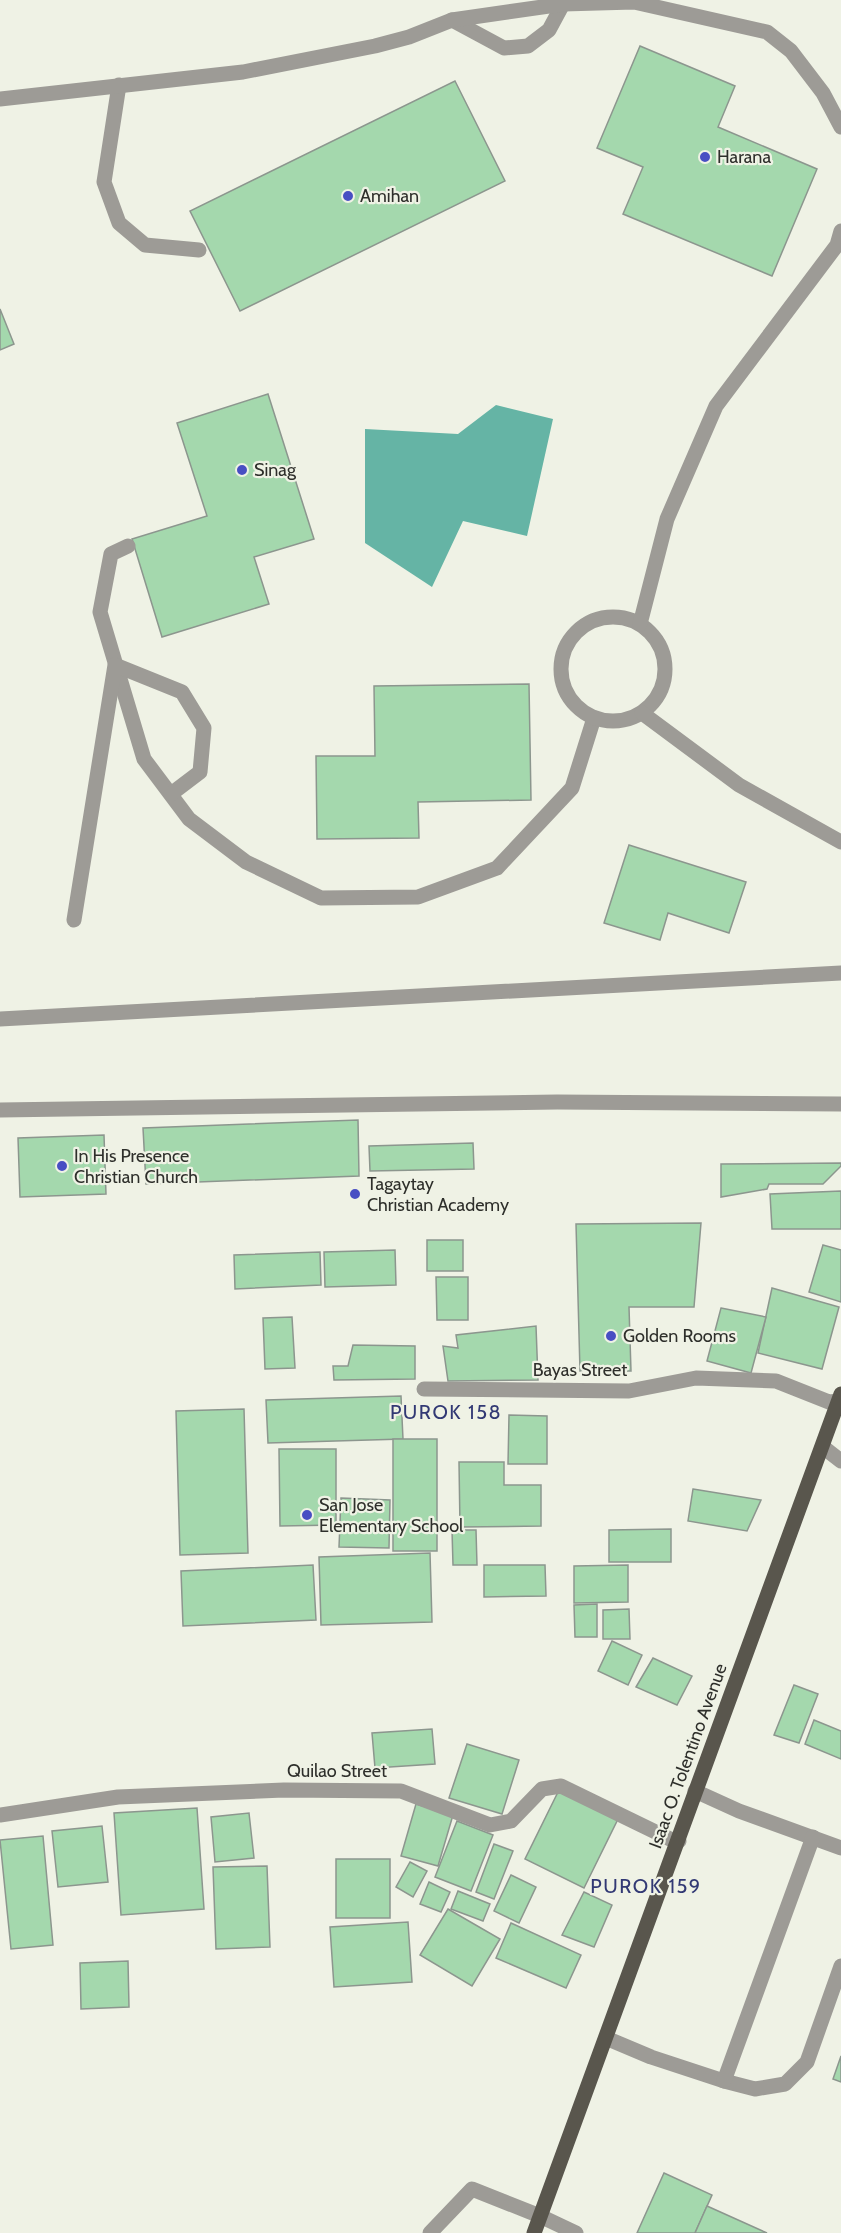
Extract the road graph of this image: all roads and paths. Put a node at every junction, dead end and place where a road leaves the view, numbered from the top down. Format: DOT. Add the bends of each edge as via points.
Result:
graph roads {
  1 [pos="563,4"];
  2 [pos="452,20"];
  3 [pos="118,85"];
  4 [pos="0,99"];
  5 [pos="841,127"];
  6 [pos="841,231"];
  7 [pos="199,250"];
  8 [pos="128,546"];
  9 [pos="640,624"];
  10 [pos="115,665"];
  11 [pos="642,713"];
  12 [pos="594,718"];
  13 [pos="171,794"];
  14 [pos="841,842"];
  15 [pos="74,920"];
  16 [pos="841,973"];
  17 [pos="0,1019"];
  18 [pos="841,1104"];
  19 [pos="0,1110"];
  20 [pos="424,1389"];
  21 [pos="840,1397"];
  22 [pos="823,1447"];
  23 [pos="841,1461"];
  24 [pos="695,1791"];
  25 [pos="0,1815"];
  26 [pos="813,1837"];
  27 [pos="679,1841"];
  28 [pos="841,1848"];
  29 [pos="841,1966"];
  30 [pos="606,2037"];
  31 [pos="724,2081"];
  32 [pos="540,2216"];
  33 [pos="430,2233"];
  34 [pos="534,2233"];
  35 [pos="576,2233"];
  1 -- 2 [label="street"];
  1 -- 2 [label="street" via="549,30 528,46 504,48"];
  1 -- 5 [label="street" via="634,2 767,32 797,59 823,93"];
  2 -- 3 [label="street" via="375,46 254,70"];
  3 -- 4 [label="street"];
  3 -- 7 [label="street" via="104,182 118,224 145,245"];
  6 -- 9 [label="street" via="837,245 716,406 667,519"];
  8 -- 10 [label="street" via="111,554 100,612"];
  9 -- 11 [label="street" via="653,635 666,667 656,701"];
  9 -- 12 [label="street" via="606,617 576,632 566,647 561,663 568,696"];
  10 -- 13 [label="street" via="144,759"];
  10 -- 13 [label="street" via="182,692 204,728 200,772"];
  10 -- 15 [label="street"];
  11 -- 12 [label="street" via="627,720"];
  11 -- 14 [label="street" via="739,785"];
  12 -- 13 [label="street" via="572,788 497,868 418,897 321,898 246,862 189,819"];
  16 -- 17 [label="street"];
  18 -- 19 [label="street" via="557,1102"];
  20 -- 21 [label="street, Bayas Street" via="629,1391 696,1378 776,1381 830,1402"];
  21 -- 22 [label="main road, Isaac O. Tolentino Avenue"];
  22 -- 23 [label="street"];
  22 -- 24 [label="main road, Isaac O. Tolentino Avenue"];
  24 -- 26 [label="street"];
  24 -- 27 [label="main road, Isaac O. Tolentino Avenue"];
  25 -- 27 [label="street, Quilao Street" via="118,1797 284,1790 401,1791 490,1825 511,1821 542,1789 561,1786"];
  26 -- 28 [label="street"];
  26 -- 31 [label="street"];
  27 -- 30 [label="main road, Isaac O. Tolentino Avenue"];
  29 -- 31 [label="street" via="807,2062 785,2084 755,2089"];
  30 -- 31 [label="street" via="651,2057"];
  30 -- 32 [label="main road, Isaac O. Tolentino Avenue"];
  32 -- 33 [label="street" via="472,2189"];
  32 -- 34 [label="main road, Isaac O. Tolentino Avenue"];
  32 -- 35 [label="street"];
}
